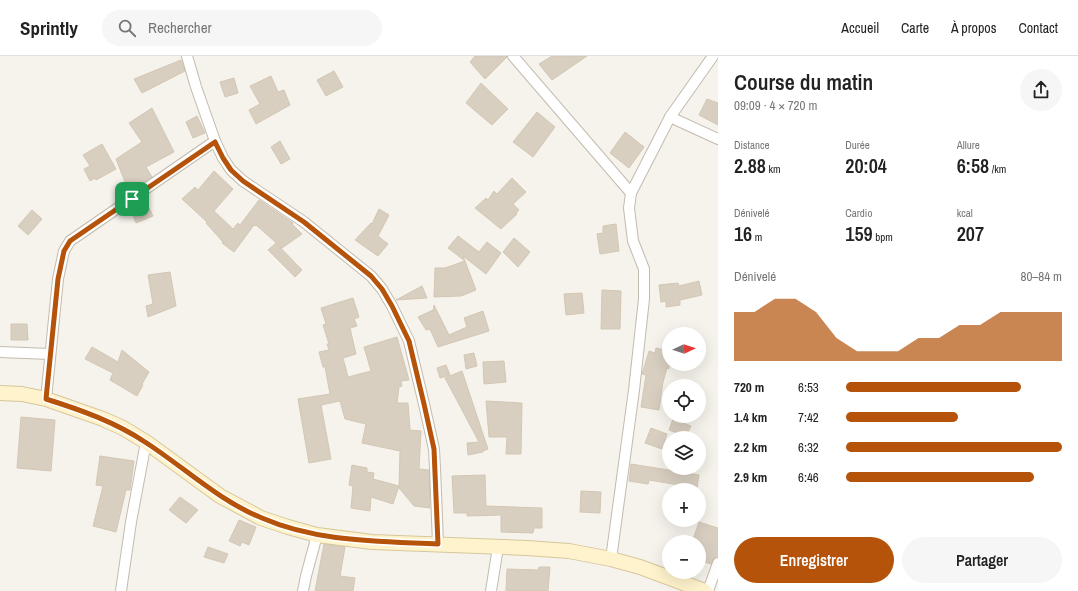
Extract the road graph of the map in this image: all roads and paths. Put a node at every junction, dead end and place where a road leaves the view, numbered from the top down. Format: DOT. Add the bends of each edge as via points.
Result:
graph roads {
  1 [pos="187,56"];
  2 [pos="513,56"];
  3 [pos="713,56"];
  4 [pos="670,117"];
  5 [pos="718,139"];
  6 [pos="215,142"];
  7 [pos="631,193"];
  8 [pos="0,352"];
  9 [pos="50,354"];
  10 [pos="0,392"];
  11 [pos="46,399"];
  12 [pos="146,442"];
  13 [pos="317,535"];
  14 [pos="438,544"];
  15 [pos="498,547"];
  16 [pos="611,559"];
  17 [pos="718,563"];
  18 [pos="121,591"];
  19 [pos="303,591"];
  20 [pos="491,591"];
  21 [pos="707,591"];
  1 -- 6 [label="street"];
  2 -- 7 [label="street"];
  3 -- 4 [label="street"];
  4 -- 5 [label="street"];
  4 -- 7 [label="street"];
  6 -- 9 [label="street" via="70,241 64,251 58,279"];
  6 -- 14 [label="street" via="231,170 304,222 371,276 392,306 409,341 434,449"];
  7 -- 16 [label="street" via="629,208 634,241 644,269 644,299"];
  8 -- 9 [label="street"];
  9 -- 11 [label="street"];
  10 -- 11 [label="street"];
  11 -- 12 [label="street" via="103,419"];
  12 -- 13 [label="street" via="220,496 240,507 262,518"];
  12 -- 18 [label="street"];
  13 -- 14 [label="street" via="372,542"];
  13 -- 19 [label="street"];
  14 -- 15 [label="street"];
  15 -- 16 [label="street" via="569,551"];
  15 -- 20 [label="street"];
  16 -- 21 [label="street"];
  17 -- 21 [label="street"];
}
